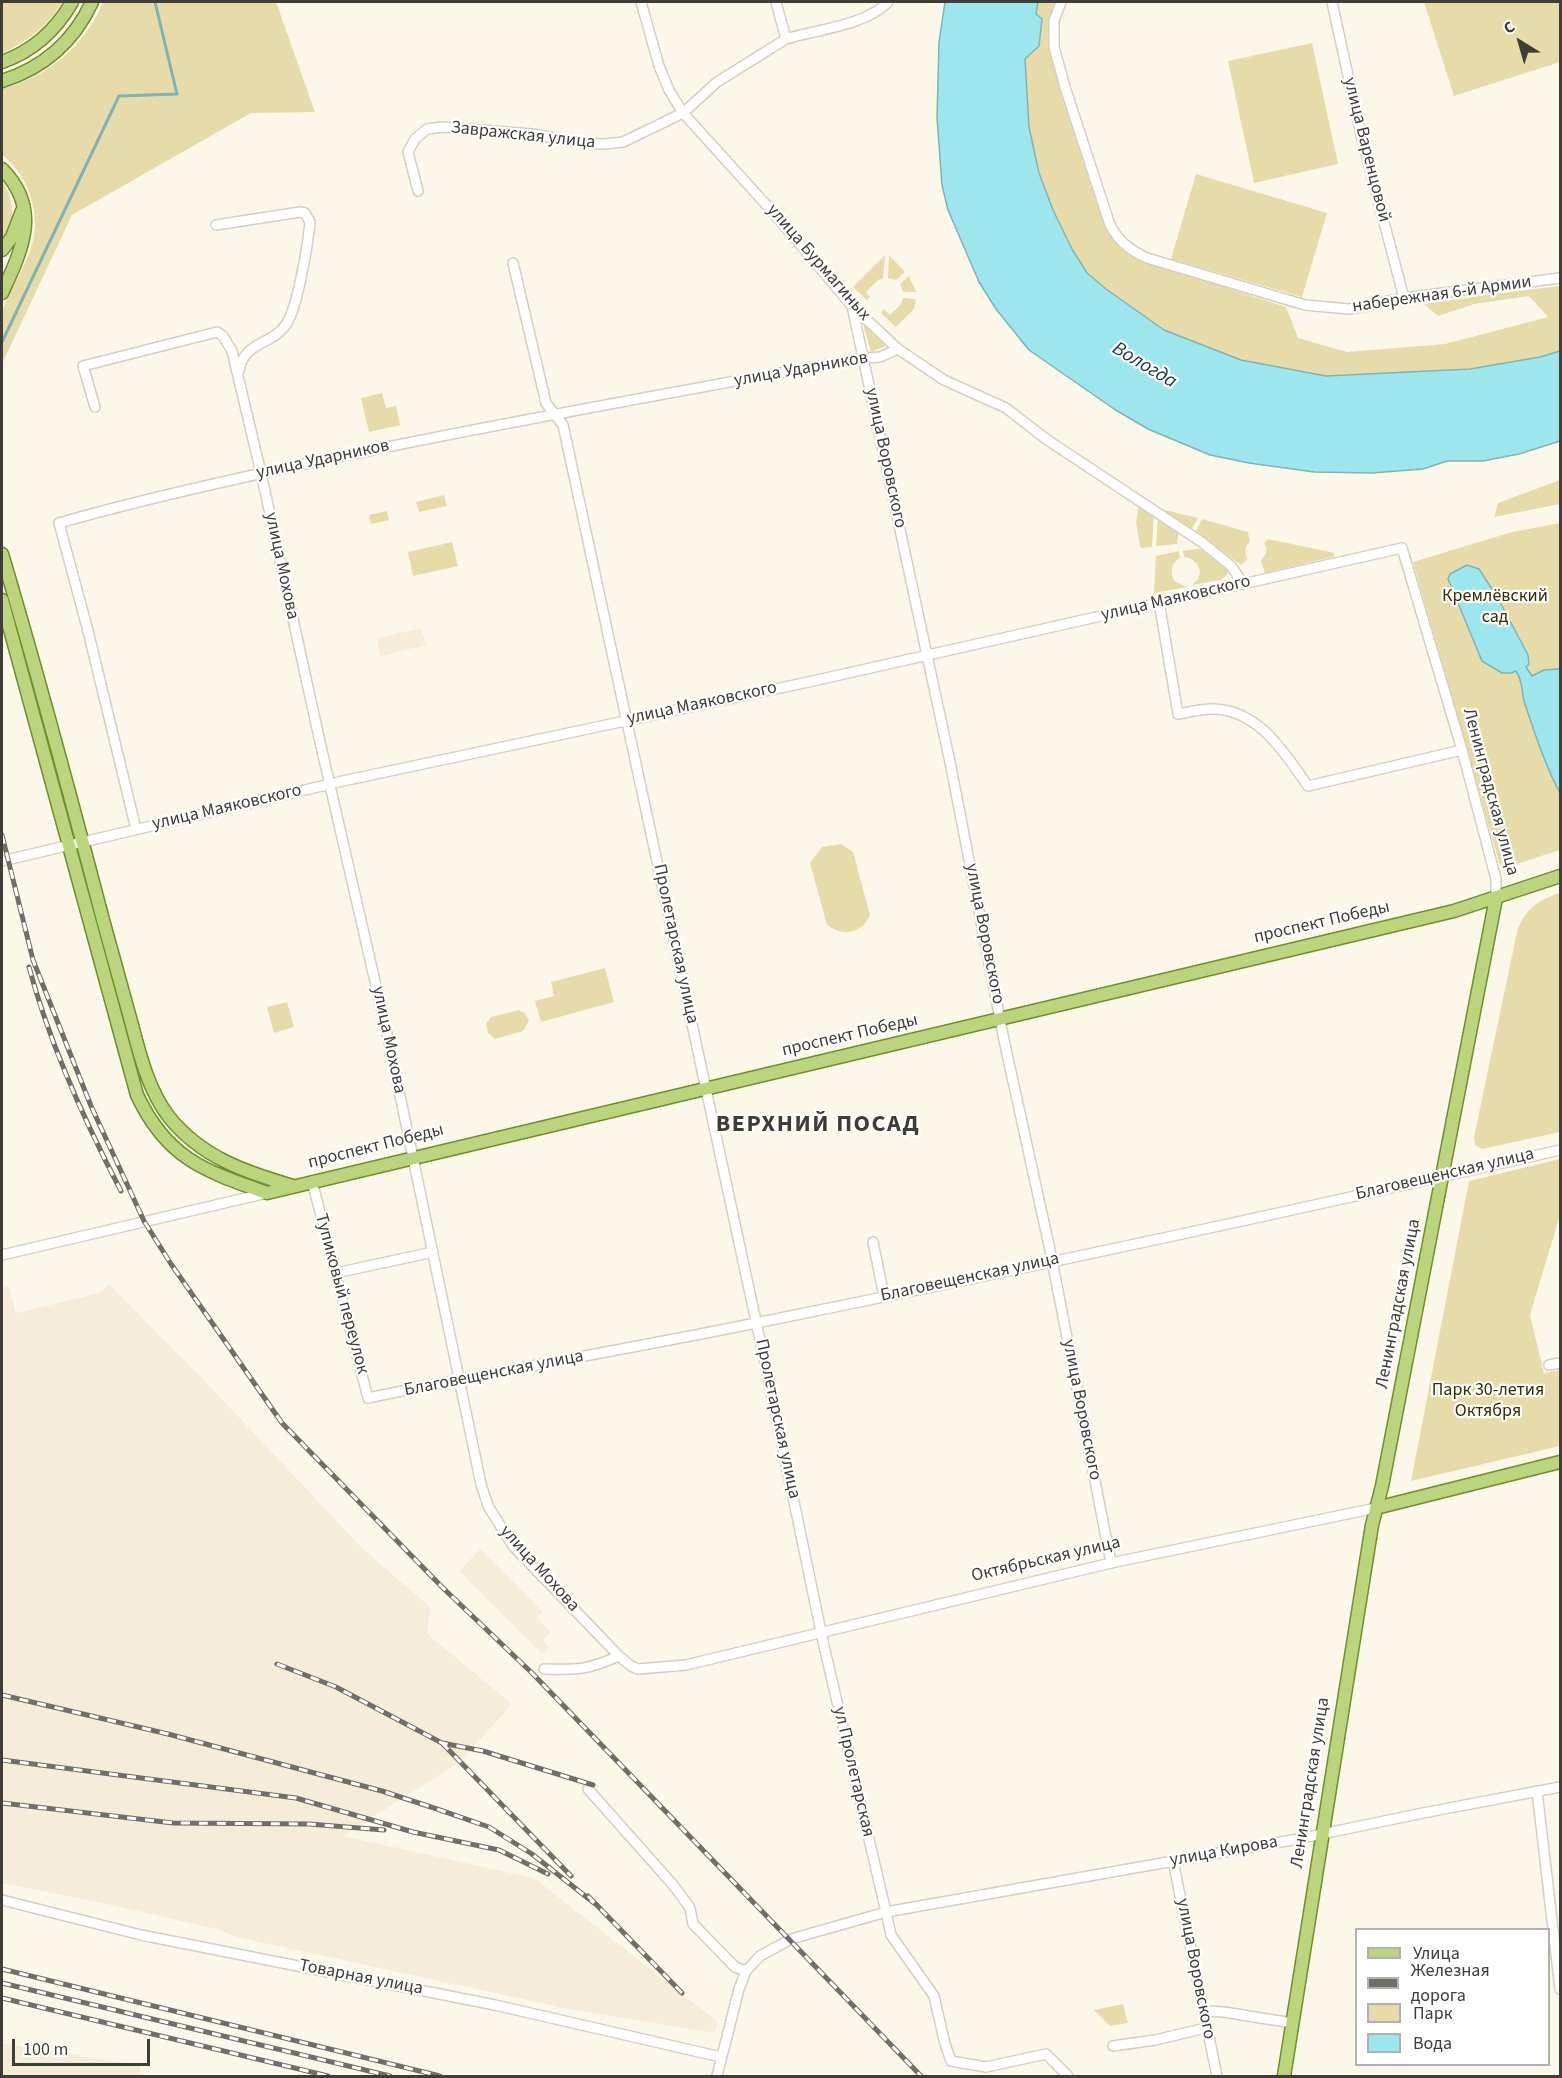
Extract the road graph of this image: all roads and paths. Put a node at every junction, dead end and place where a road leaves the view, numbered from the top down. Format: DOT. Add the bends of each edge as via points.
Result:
graph roads {
  1 [pos="72,2"];
  2 [pos="92,2"];
  3 [pos="641,2"];
  4 [pos="776,2"];
  5 [pos="888,2"];
  6 [pos="1061,2"];
  7 [pos="1332,2"];
  8 [pos="786,39"];
  9 [pos="2,62"];
  10 [pos="2,81"];
  11 [pos="683,113"];
  12 [pos="2,169"];
  13 [pos="418,191"];
  14 [pos="23,207"];
  15 [pos="216,225"];
  16 [pos="2,250"];
  17 [pos="513,263"];
  18 [pos="1560,278"];
  19 [pos="2,293"];
  20 [pos="1404,298"];
  21 [pos="852,306"];
  22 [pos="898,349"];
  23 [pos="863,358"];
  24 [pos="240,380"];
  25 [pos="95,407"];
  26 [pos="555,413"];
  27 [pos="261,473"];
  28 [pos="1402,548"];
  29 [pos="2,554"];
  30 [pos="1243,584"];
  31 [pos="2,600"];
  32 [pos="1159,602"];
  33 [pos="927,656"];
  34 [pos="627,720"];
  35 [pos="1462,750"];
  36 [pos="330,784"];
  37 [pos="136,829"];
  38 [pos="83,842"];
  39 [pos="69,846"];
  40 [pos="2,861"];
  41 [pos="1560,876"];
  42 [pos="1496,898"];
  43 [pos="1002,1018"];
  44 [pos="706,1088"];
  45 [pos="1560,1150"];
  46 [pos="414,1156"];
  47 [pos="1442,1177"];
  48 [pos="312,1182"];
  49 [pos="294,1186"];
  50 [pos="267,1193"];
  51 [pos="873,1242"];
  52 [pos="433,1252"];
  53 [pos="2,1255"];
  54 [pos="1052,1262"];
  55 [pos="336,1273"];
  56 [pos="884,1296"];
  57 [pos="756,1323"];
  58 [pos="1560,1363"];
  59 [pos="1550,1365"];
  60 [pos="459,1379"];
  61 [pos="378,1396"];
  62 [pos="1560,1462"];
  63 [pos="1376,1508"];
  64 [pos="1111,1563"];
  65 [pos="821,1632"];
  66 [pos="619,1656"];
  67 [pos="544,1669"];
  68 [pos="1560,1787"];
  69 [pos="588,1789"];
  70 [pos="1537,1791"];
  71 [pos="1322,1834"];
  72 [pos="1173,1861"];
  73 [pos="2,1900"];
  74 [pos="886,1912"];
  75 [pos="746,1971"];
  76 [pos="1560,1989"];
  77 [pos="1203,2011"];
  78 [pos="1292,2023"];
  79 [pos="1206,2028"];
  80 [pos="1113,2046"];
  81 [pos="721,2057"];
  82 [pos="717,2076"];
  83 [pos="1068,2076"];
  84 [pos="1217,2076"];
  85 [pos="1284,2076"];
  1 -- 9 [label="main road" via="42,40"];
  2 -- 10 [label="main road" via="60,48 30,69"];
  3 -- 11 [label="street, улица Бурмагиных" via="659,66"];
  4 -- 8 [label="street"];
  5 -- 8 [label="street" via="874,13"];
  6 -- 20 [label="street, набережная 6-й Армии" via="1054,21 1054,47 1110,225 1123,244 1147,258 1305,305 1349,309"];
  7 -- 20 [label="street, улица Варенцовой" via="1361,135"];
  8 -- 11 [label="street" via="717,82"];
  11 -- 13 [label="street, Завражская улица" via="623,142 604,144 532,134 427,129 408,152"];
  11 -- 21 [label="street, улица Бурмагиных"];
  12 -- 14 [label="main road"];
  14 -- 16 [label="main road"];
  14 -- 19 [label="main road" via="22,245"];
  15 -- 24 [label="street" via="300,212 310,222 287,323 278,334 247,352 241,361"];
  17 -- 26 [label="street, Пролетарская улица" via="546,403"];
  18 -- 20 [label="street, набережная 6-й Армии"];
  21 -- 22 [label="street, улица Бурмагиных"];
  21 -- 23 [label="street, улица Воровского"];
  22 -- 23 [label="street, улица Ударников" via="880,357"];
  22 -- 30 [label="street, улица Бурмагиных" via="944,380 1006,408 1203,543 1232,567"];
  23 -- 26 [label="street, улица Ударников"];
  23 -- 33 [label="street, улица Воровского"];
  24 -- 25 [label="street, улица Мохова" via="232,351 217,332 83,366"];
  24 -- 27 [label="street, улица Мохова"];
  26 -- 27 [label="street, улица Ударников"];
  26 -- 34 [label="street, Пролетарская улица" via="563,425"];
  27 -- 36 [label="street, улица Мохова"];
  27 -- 37 [label="street, улица Ударников" via="59,524"];
  28 -- 30 [label="street, улица Маяковского"];
  28 -- 35 [label="street, Ленинградская улица"];
  29 -- 38 [label="main road"];
  30 -- 32 [label="street, улица Маяковского"];
  31 -- 39 [label="main road"];
  32 -- 33 [label="street, улица Маяковского"];
  32 -- 35 [label="street" via="1178,714 1221,709 1261,727 1308,786"];
  33 -- 34 [label="street, улица Маяковского"];
  33 -- 43 [label="street, улица Воровского"];
  34 -- 36 [label="street, улица Маяковского"];
  34 -- 44 [label="street, Пролетарская улица"];
  35 -- 42 [label="street, Ленинградская улица" via="1496,879"];
  36 -- 37 [label="street, улица Маяковского"];
  36 -- 46 [label="street, улица Мохова"];
  37 -- 38 [label="street, улица Маяковского"];
  38 -- 39 [label="street, улица Маяковского"];
  38 -- 49 [label="main road" via="141,1059 160,1104 186,1136 209,1154"];
  39 -- 40 [label="street, улица Маяковского"];
  39 -- 50 [label="main road" via="127,1066 148,1117 170,1145 195,1164"];
  41 -- 42 [label="main road, проспект Победы"];
  42 -- 43 [label="main road, проспект Победы"];
  42 -- 47 [label="main road, Ленинградская улица"];
  43 -- 44 [label="main road, проспект Победы"];
  43 -- 54 [label="street, улица Воровского"];
  44 -- 46 [label="main road, проспект Победы"];
  44 -- 57 [label="street, Пролетарская улица"];
  45 -- 47 [label="street, Благовещенская улица"];
  46 -- 48 [label="main road, проспект Победы"];
  46 -- 52 [label="street, улица Мохова"];
  47 -- 54 [label="street, Благовещенская улица"];
  47 -- 63 [label="main road, Ленинградская улица"];
  48 -- 49 [label="main road, проспект Победы"];
  48 -- 55 [label="street, Тупиковый переулок"];
  49 -- 50 [label="main road, проспект Победы"];
  50 -- 53 [label="street, проспект Победы"];
  51 -- 56 [label="street"];
  52 -- 55 [label="street"];
  52 -- 60 [label="street, улица Мохова"];
  54 -- 56 [label="street, Благовещенская улица"];
  54 -- 64 [label="street, улица Воровского"];
  55 -- 61 [label="street, Тупиковый переулок" via="368,1398"];
  56 -- 57 [label="street, Благовещенская улица"];
  57 -- 60 [label="street, Благовещенская улица"];
  57 -- 65 [label="street, Пролетарская улица"];
  58 -- 59 [label="street"];
  60 -- 61 [label="street, Благовещенская улица"];
  60 -- 66 [label="street, улица Мохова" via="482,1484 499,1526 513,1546"];
  62 -- 63 [label="main road, Октябрьская улица"];
  63 -- 64 [label="street, Октябрьская улица"];
  63 -- 71 [label="main road, Ленинградская улица"];
  64 -- 65 [label="street, Октябрьская улица"];
  65 -- 66 [label="street, Октябрьская улица" via="686,1665 638,1669"];
  65 -- 74 [label="street, ул Пролетарская"];
  66 -- 67 [label="street" via="591,1668"];
  68 -- 70 [label="street, улица Кирова"];
  69 -- 75 [label="street" via="674,1886 690,1908 693,1924 735,1967"];
  70 -- 71 [label="street, улица Кирова"];
  70 -- 76 [label="street"];
  71 -- 72 [label="street, улица Кирова"];
  71 -- 78 [label="main road, Ленинградская улица"];
  72 -- 74 [label="street, улица Кирова"];
  72 -- 77 [label="street, улица Воровского"];
  73 -- 81 [label="street, Товарная улица" via="141,1935 495,2005"];
  74 -- 75 [label="street" via="791,1939 760,1956"];
  74 -- 83 [label="street, ул Пролетарская" via="891,1935 934,1996 951,2061 986,2067 1046,2054"];
  75 -- 81 [label="street"];
  77 -- 78 [label="street"];
  77 -- 79 [label="street, улица Воровского"];
  78 -- 85 [label="main road, Ленинградская улица"];
  79 -- 80 [label="street"];
  79 -- 84 [label="street, улица Воровского"];
  81 -- 82 [label="street"];
}
